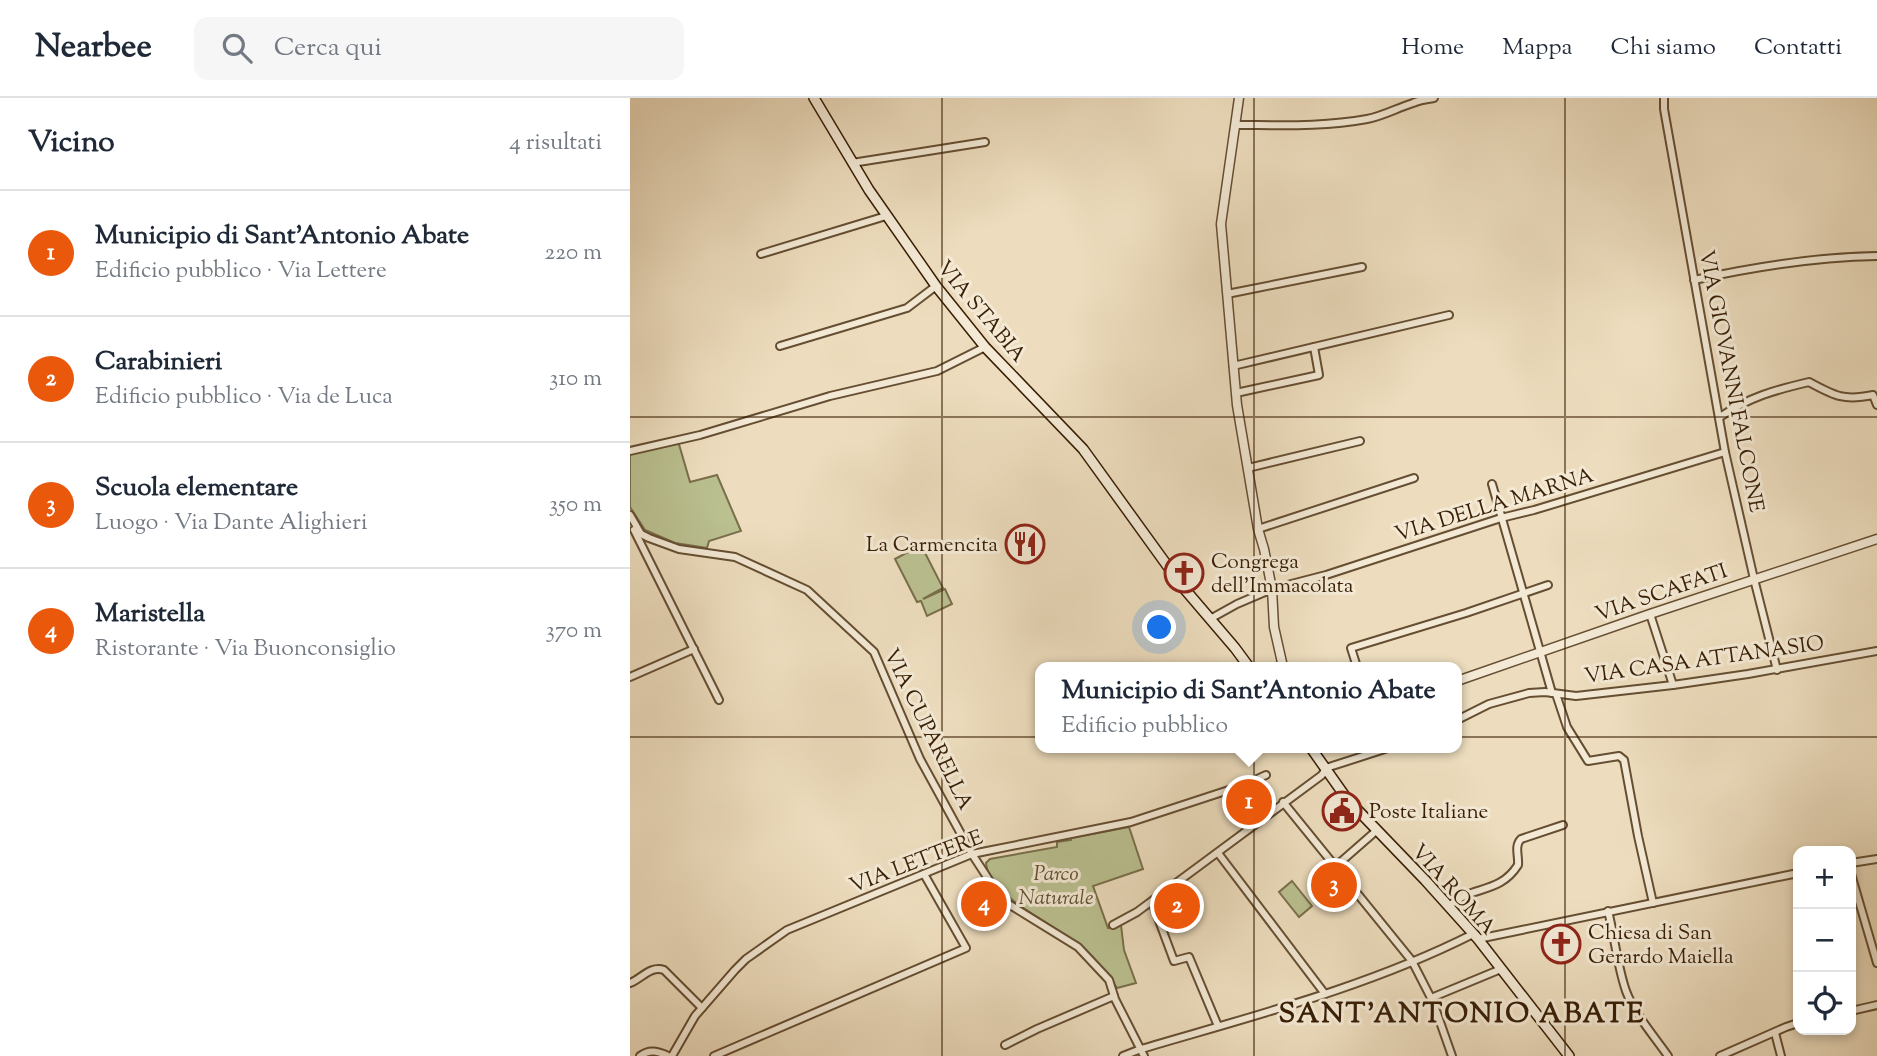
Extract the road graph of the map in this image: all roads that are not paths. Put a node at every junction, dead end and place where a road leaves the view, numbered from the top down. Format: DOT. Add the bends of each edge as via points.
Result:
graph roads {
  1 [pos="814,98"];
  2 [pos="1240,98"];
  3 [pos="1434,98"];
  4 [pos="1664,98"];
  5 [pos="1236,125"];
  6 [pos="985,142"];
  7 [pos="852,163"];
  8 [pos="886,216"];
  9 [pos="761,254"];
  10 [pos="1877,256"];
  11 [pos="1362,267"];
  12 [pos="1694,280"];
  13 [pos="936,286"];
  14 [pos="1227,294"];
  15 [pos="1449,315"];
  16 [pos="780,346"];
  17 [pos="1314,346"];
  18 [pos="985,347"];
  19 [pos="1233,366"];
  20 [pos="1236,393"];
  21 [pos="1877,405"];
  22 [pos="1720,417"];
  23 [pos="1360,441"];
  24 [pos="630,451"];
  25 [pos="1726,452"];
  26 [pos="1248,468"];
  27 [pos="1414,478"];
  28 [pos="1492,484"];
  29 [pos="631,516"];
  30 [pos="1501,518"];
  31 [pos="1258,529"];
  32 [pos="1877,540"];
  33 [pos="1754,579"];
  34 [pos="1548,585"];
  35 [pos="1272,589"];
  36 [pos="1522,592"];
  37 [pos="1650,614"];
  38 [pos="1210,619"];
  39 [pos="694,649"];
  40 [pos="1877,651"];
  41 [pos="1539,652"];
  42 [pos="1245,662"];
  43 [pos="1282,662"];
  44 [pos="1355,662"];
  45 [pos="1777,670"];
  46 [pos="630,677"];
  47 [pos="1462,679"];
  48 [pos="1673,685"];
  49 [pos="1554,694"];
  50 [pos="719,700"];
  51 [pos="1462,718"];
  52 [pos="1315,753"];
  53 [pos="1372,753"];
  54 [pos="1326,768"];
  55 [pos="1266,775"];
  56 [pos="1283,802"];
  57 [pos="1563,825"];
  58 [pos="1376,831"];
  59 [pos="1218,853"];
  60 [pos="972,854"];
  61 [pos="1877,859"];
  62 [pos="1856,862"];
  63 [pos="1335,866"];
  64 [pos="924,874"];
  65 [pos="1793,874"];
  66 [pos="1856,891"];
  67 [pos="1152,902"];
  68 [pos="1653,903"];
  69 [pos="1449,906"];
  70 [pos="1608,911"];
  71 [pos="1113,925"];
  72 [pos="1476,936"];
  73 [pos="1412,961"];
  74 [pos="1877,964"];
  75 [pos="1502,969"];
  76 [pos="630,983"];
  77 [pos="1325,995"];
  78 [pos="1114,996"];
  79 [pos="1431,998"];
  80 [pos="1877,1005"];
  81 [pos="702,1008"];
  82 [pos="1856,1010"];
  83 [pos="1793,1025"];
  84 [pos="1218,1026"];
  85 [pos="1776,1033"];
  86 [pos="1005,1045"];
  87 [pos="1142,1052"];
  88 [pos="640,1056"];
  89 [pos="670,1056"];
  90 [pos="714,1056"];
  91 [pos="1123,1056"];
  92 [pos="1452,1056"];
  93 [pos="1569,1056"];
  94 [pos="1668,1056"];
  95 [pos="1720,1056"];
  96 [pos="1780,1056"];
  1 -- 7 [label="main road, VIA STABIA"];
  2 -- 5 [label="street"];
  3 -- 5 [label="street" via="1368,119"];
  4 -- 12 [label="street, VIA GIOVANNI FALCONE"];
  5 -- 14 [label="street" via="1221,224"];
  6 -- 7 [label="street"];
  7 -- 8 [label="main road, VIA STABIA"];
  8 -- 9 [label="street"];
  8 -- 13 [label="main road, VIA STABIA"];
  10 -- 12 [label="street" via="1749,269"];
  11 -- 14 [label="street"];
  12 -- 22 [label="street, VIA GIOVANNI FALCONE"];
  13 -- 16 [label="street" via="907,308"];
  13 -- 18 [label="main road, VIA STABIA"];
  14 -- 19 [label="street"];
  15 -- 17 [label="street"];
  17 -- 19 [label="street"];
  17 -- 20 [label="street" via="1319,375"];
  18 -- 24 [label="street" via="937,372 839,393"];
  18 -- 38 [label="main road, VIA STABIA" via="1083,449"];
  19 -- 20 [label="street"];
  20 -- 26 [label="street"];
  21 -- 22 [label="street" via="1873,395 1834,395 1809,382 1767,392"];
  22 -- 25 [label="street, VIA GIOVANNI FALCONE"];
  23 -- 26 [label="street"];
  25 -- 30 [label="street, VIA DELLA MARNA"];
  25 -- 33 [label="street, VIA GIOVANNI FALCONE"];
  26 -- 31 [label="street"];
  27 -- 31 [label="street"];
  28 -- 30 [label="street"];
  29 -- 39 [label="street"];
  29 -- 60 [label="street, VIA CUPARELLA" via="641,534 649,538 735,557 807,590 874,652 920,759"];
  30 -- 35 [label="street, VIA DELLA MARNA"];
  30 -- 36 [label="street"];
  31 -- 35 [label="street"];
  32 -- 33 [label="street, VIA SCAFATI"];
  33 -- 37 [label="street, VIA SCAFATI"];
  33 -- 45 [label="street, VIA GIOVANNI FALCONE"];
  34 -- 36 [label="street"];
  35 -- 38 [label="street, VIA DELLA MARNA"];
  35 -- 43 [label="street"];
  36 -- 41 [label="street"];
  36 -- 44 [label="street" via="1351,648"];
  37 -- 41 [label="street, VIA SCAFATI"];
  37 -- 48 [label="street"];
  38 -- 42 [label="main road"];
  39 -- 46 [label="street"];
  39 -- 50 [label="street"];
  40 -- 45 [label="street, VIA CASA ATTANASIO"];
  41 -- 47 [label="street, VIA SCAFATI"];
  41 -- 49 [label="street"];
  45 -- 48 [label="street, VIA CASA ATTANASIO"];
  48 -- 49 [label="street, VIA CASA ATTANASIO"];
  49 -- 51 [label="street, VIA CASA ATTANASIO" via="1513,697"];
  49 -- 68 [label="street" via="1588,761 1619,756 1624,760"];
  52 -- 54 [label="main road, VIA ROMA"];
  53 -- 54 [label="street"];
  54 -- 56 [label="street"];
  54 -- 58 [label="main road, VIA ROMA"];
  55 -- 60 [label="street, VIA LETTERE" via="1131,822"];
  56 -- 59 [label="street"];
  56 -- 63 [label="street"];
  57 -- 69 [label="street" via="1521,839 1518,865 1507,879 1457,898"];
  58 -- 63 [label="street"];
  58 -- 69 [label="main road, VIA ROMA"];
  59 -- 67 [label="street"];
  59 -- 77 [label="street"];
  60 -- 64 [label="street, VIA LETTERE"];
  60 -- 78 [label="street, VIA CUPARELLA" via="1002,900 1078,947 1109,980"];
  61 -- 62 [label="street"];
  63 -- 73 [label="street"];
  64 -- 81 [label="street, VIA LETTERE" via="787,930 746,960"];
  64 -- 90 [label="street" via="966,948"];
  65 -- 68 [label="street"];
  66 -- 74 [label="street"];
  67 -- 71 [label="street"];
  67 -- 84 [label="street" via="1174,961 1189,957"];
  68 -- 70 [label="street"];
  69 -- 72 [label="main road, VIA ROMA"];
  70 -- 72 [label="street"];
  70 -- 94 [label="street" via="1630,1000"];
  72 -- 73 [label="street"];
  72 -- 75 [label="main road, VIA ROMA"];
  73 -- 77 [label="street"];
  73 -- 79 [label="street"];
  75 -- 79 [label="street"];
  75 -- 93 [label="main road, VIA ROMA"];
  76 -- 81 [label="street" via="659,968"];
  77 -- 84 [label="street"];
  78 -- 86 [label="street"];
  78 -- 87 [label="street, VIA CUPARELLA"];
  79 -- 92 [label="street"];
  80 -- 82 [label="street"];
  81 -- 89 [label="street, VIA LETTERE"];
  83 -- 85 [label="street"];
  84 -- 87 [label="street"];
  85 -- 95 [label="street"];
  85 -- 96 [label="street"];
  87 -- 91 [label="street"];
  88 -- 89 [label="street" via="653,1051"];
}
